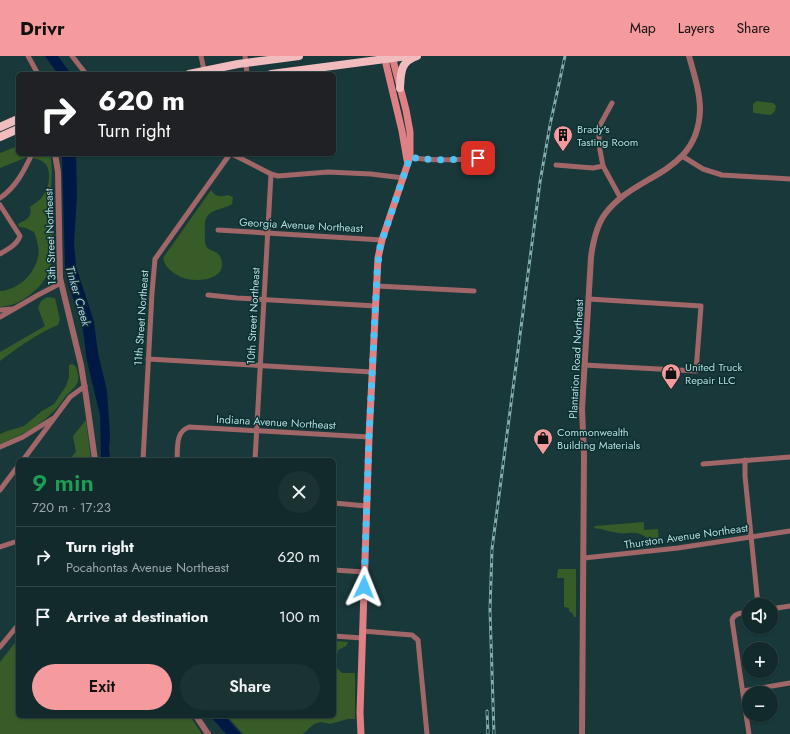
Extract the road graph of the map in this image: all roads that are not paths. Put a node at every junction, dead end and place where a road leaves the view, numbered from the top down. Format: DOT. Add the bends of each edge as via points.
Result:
graph roads {
  1 [pos="28,56"];
  2 [pos="72,56"];
  3 [pos="201,56"];
  4 [pos="299,56"];
  5 [pos="408,56"];
  6 [pos="417,56"];
  7 [pos="689,56"];
  8 [pos="390,57"];
  9 [pos="245,59"];
  10 [pos="204,70"];
  11 [pos="37,72"];
  12 [pos="84,72"];
  13 [pos="196,72"];
  14 [pos="247,72"];
  15 [pos="285,72"];
  16 [pos="400,88"];
  17 [pos="612,103"];
  18 [pos="16,121"];
  19 [pos="0,127"];
  20 [pos="16,130"];
  21 [pos="0,137"];
  22 [pos="31,156"];
  23 [pos="55,156"];
  24 [pos="230,156"];
  25 [pos="235,156"];
  26 [pos="682,156"];
  27 [pos="410,157"];
  28 [pos="478,158"];
  29 [pos="407,165"];
  30 [pos="556,165"];
  31 [pos="603,166"];
  32 [pos="271,174"];
  33 [pos="404,178"];
  34 [pos="790,179"];
  35 [pos="620,197"];
  36 [pos="0,198"];
  37 [pos="0,205"];
  38 [pos="218,230"];
  39 [pos="268,234"];
  40 [pos="382,240"];
  41 [pos="0,254"];
  42 [pos="61,283"];
  43 [pos="377,286"];
  44 [pos="474,291"];
  45 [pos="208,295"];
  46 [pos="264,299"];
  47 [pos="589,299"];
  48 [pos="376,306"];
  49 [pos="14,309"];
  50 [pos="0,310"];
  51 [pos="0,317"];
  52 [pos="148,359"];
  53 [pos="584,365"];
  54 [pos="260,366"];
  55 [pos="372,372"];
  56 [pos="85,386"];
  57 [pos="54,417"];
  58 [pos="256,431"];
  59 [pos="369,437"];
  60 [pos="0,447"];
  61 [pos="790,457"];
  62 [pos="23,458"];
  63 [pos="95,458"];
  64 [pos="143,458"];
  65 [pos="177,458"];
  66 [pos="255,458"];
  67 [pos="745,460"];
  68 [pos="703,464"];
  69 [pos="16,469"];
  70 [pos="0,490"];
  71 [pos="336,503"];
  72 [pos="366,506"];
  73 [pos="790,531"];
  74 [pos="752,537"];
  75 [pos="16,542"];
  76 [pos="0,547"];
  77 [pos="584,558"];
  78 [pos="336,570"];
  79 [pos="364,572"];
  80 [pos="757,598"];
  81 [pos="790,606"];
  82 [pos="778,608"];
  83 [pos="742,613"];
  84 [pos="16,627"];
  85 [pos="362,635"];
  86 [pos="336,636"];
  87 [pos="0,647"];
  88 [pos="790,683"];
  89 [pos="742,686"];
  90 [pos="772,686"];
  91 [pos="197,718"];
  92 [pos="747,722"];
  93 [pos="208,734"];
  94 [pos="361,734"];
  95 [pos="427,734"];
  96 [pos="582,734"];
  97 [pos="749,734"];
  1 -- 11 [label="street"];
  2 -- 12 [label="street"];
  3 -- 10 [label="street"];
  4 -- 9 [label="highway"];
  5 -- 8 [label="highway"];
  6 -- 16 [label="highway" via="404,65"];
  7 -- 26 [label="street, Plantation Road Northeast" via="700,110 694,137"];
  8 -- 15 [label="highway"];
  8 -- 16 [label="main road"];
  8 -- 29 [label="main road" via="386,64 402,131"];
  9 -- 10 [label="highway"];
  9 -- 14 [label="street"];
  10 -- 13 [label="highway"];
  16 -- 27 [label="main road" via="410,132"];
  17 -- 31 [label="street" via="599,127"];
  18 -- 19 [label="highway"];
  20 -- 21 [label="highway"];
  22 -- 36 [label="street" via="20,178"];
  23 -- 42 [label="street, 13th Street Northeast"];
  24 -- 52 [label="street, 11th Street Northeast" via="155,259"];
  25 -- 32 [label="street"];
  26 -- 34 [label="street" via="701,169 722,175"];
  26 -- 35 [label="street, Plantation Road Northeast" via="668,168"];
  27 -- 28 [label="street"];
  27 -- 29 [label="main road"];
  29 -- 33 [label="main road"];
  30 -- 31 [label="street" via="593,168"];
  31 -- 35 [label="street"];
  32 -- 33 [label="street" via="283,176 328,172"];
  32 -- 39 [label="street, 10th Street Northeast"];
  33 -- 40 [label="main road"];
  35 -- 47 [label="street, Plantation Road Northeast" via="604,215 596,233 591,257"];
  37 -- 41 [label="street" via="20,236 15,245"];
  38 -- 39 [label="street, Georgia Avenue Northeast"];
  39 -- 40 [label="street, Georgia Avenue Northeast"];
  39 -- 46 [label="street, 10th Street Northeast"];
  40 -- 43 [label="main road" via="378,258"];
  42 -- 49 [label="street"];
  42 -- 56 [label="street, 13th Street Northeast"];
  43 -- 44 [label="street"];
  43 -- 48 [label="main road"];
  45 -- 46 [label="street"];
  46 -- 48 [label="street"];
  46 -- 54 [label="street, 10th Street Northeast"];
  47 -- 53 [label="street, Plantation Road Northeast"];
  47 -- 53 [label="street" via="701,306 696,371"];
  48 -- 55 [label="main road"];
  49 -- 50 [label="street"];
  49 -- 51 [label="street"];
  52 -- 54 [label="street"];
  52 -- 64 [label="street, 11th Street Northeast"];
  53 -- 77 [label="street, Plantation Road Northeast"];
  54 -- 55 [label="street"];
  54 -- 58 [label="street, 10th Street Northeast"];
  55 -- 59 [label="main road"];
  56 -- 57 [label="street" via="70,398"];
  56 -- 63 [label="street, 13th Street Northeast"];
  57 -- 60 [label="street" via="23,437"];
  57 -- 62 [label="street"];
  58 -- 59 [label="street, Indiana Avenue Northeast"];
  58 -- 65 [label="street, Indiana Avenue Northeast" via="189,428 178,438"];
  58 -- 66 [label="street, 10th Street Northeast"];
  59 -- 72 [label="main road"];
  61 -- 67 [label="street"];
  67 -- 68 [label="street"];
  67 -- 74 [label="street"];
  69 -- 70 [label="street"];
  71 -- 72 [label="street"];
  72 -- 79 [label="main road"];
  73 -- 74 [label="street, Thurston Avenue Northeast"];
  74 -- 77 [label="street, Thurston Avenue Northeast"];
  74 -- 80 [label="street"];
  75 -- 76 [label="street"];
  77 -- 96 [label="street, Plantation Road Northeast"];
  78 -- 79 [label="street"];
  79 -- 85 [label="main road"];
  81 -- 82 [label="street"];
  83 -- 89 [label="street" via="737,614 732,620"];
  84 -- 87 [label="street"];
  85 -- 86 [label="street"];
  85 -- 94 [label="main road"];
  85 -- 95 [label="street" via="412,635 418,640"];
  88 -- 90 [label="street"];
  91 -- 93 [label="street"];
  92 -- 97 [label="street"];
}
